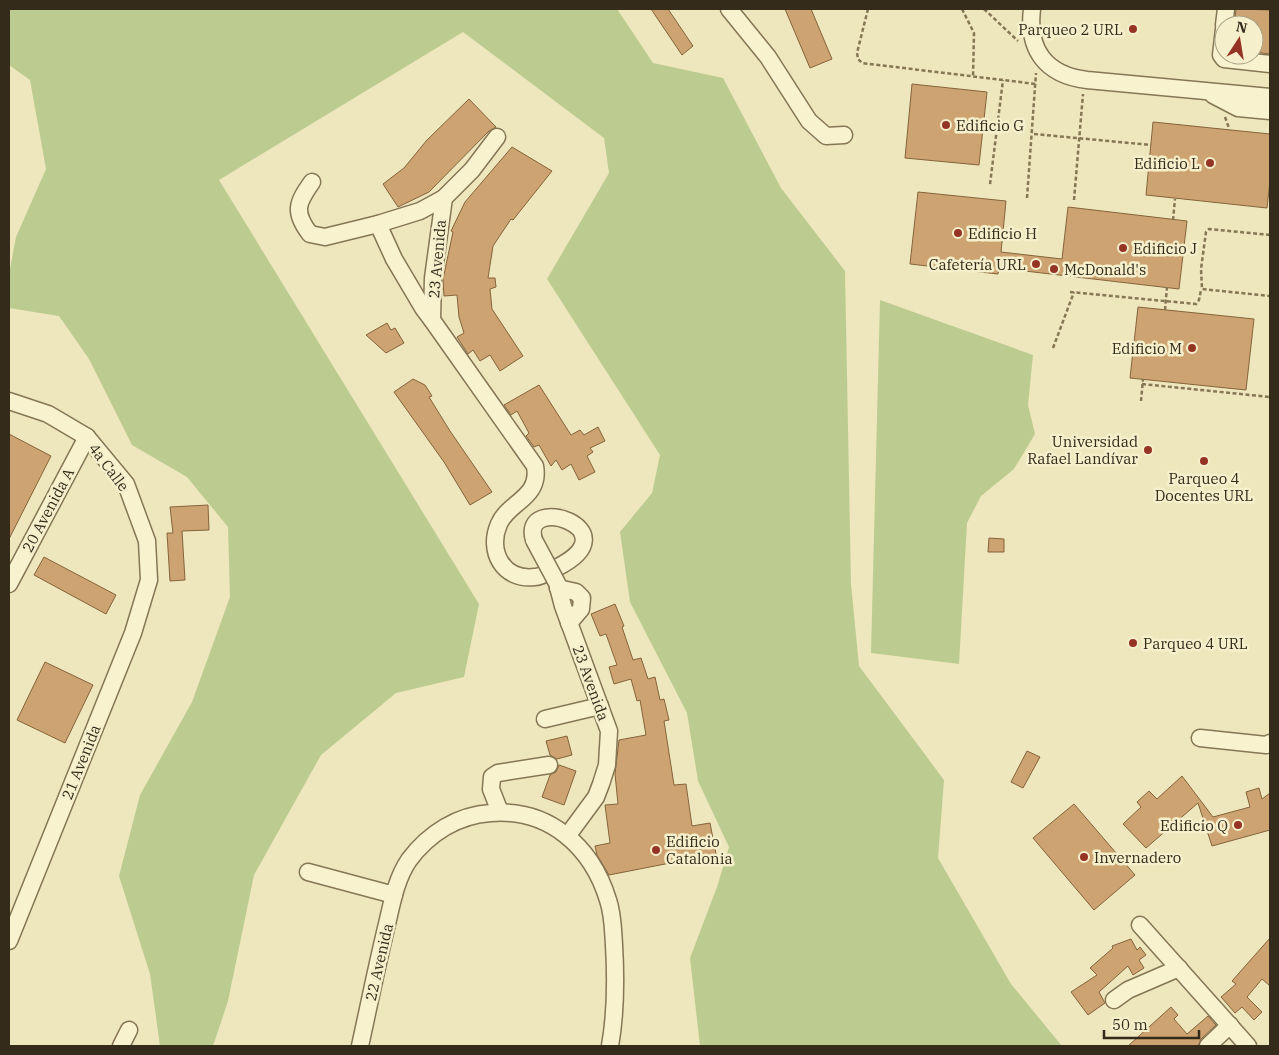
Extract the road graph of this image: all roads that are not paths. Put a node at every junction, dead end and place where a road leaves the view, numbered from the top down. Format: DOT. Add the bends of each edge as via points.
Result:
graph roads {
  1 [pos="729,9"];
  2 [pos="1032,9"];
  3 [pos="1204,91"];
  4 [pos="1270,96"];
  5 [pos="1238,108"];
  6 [pos="1270,111"];
  7 [pos="1270,120"];
  8 [pos="844,136"];
  9 [pos="497,137"];
  10 [pos="312,182"];
  11 [pos="444,198"];
  12 [pos="378,224"];
  13 [pos="432,320"];
  14 [pos="9,401"];
  15 [pos="87,437"];
  16 [pos="149,580"];
  17 [pos="9,584"];
  18 [pos="600,706"];
  19 [pos="544,719"];
  20 [pos="1200,738"];
  21 [pos="1270,743"];
  22 [pos="549,765"];
  23 [pos="500,812"];
  24 [pos="568,835"];
  25 [pos="308,872"];
  26 [pos="394,895"];
  27 [pos="1140,925"];
  28 [pos="9,941"];
  29 [pos="1179,968"];
  30 [pos="1114,1000"];
  31 [pos="1230,1026"];
  32 [pos="129,1030"];
  33 [pos="121,1046"];
  34 [pos="360,1046"];
  35 [pos="610,1046"];
  36 [pos="1208,1046"];
  37 [pos="1248,1046"];
  1 -- 8 [label="street" via="768,57 809,121 826,136"];
  2 -- 3 [label="street" via="1031,28 1036,50 1059,72 1082,79"];
  3 -- 4 [label="street"];
  3 -- 5 [label="street"];
  5 -- 6 [label="street"];
  5 -- 7 [label="street" via="1247,118"];
  9 -- 11 [label="street, 23 Avenida" via="472,170"];
  10 -- 12 [label="street, 23 Avenida" via="299,203 298,213 310,234 325,237"];
  11 -- 12 [label="street, 23 Avenida"];
  11 -- 13 [label="street, 23 Avenida" via="433,278"];
  12 -- 13 [label="street, 23 Avenida" via="394,259"];
  13 -- 18 [label="street, 23 Avenida, bridge" via="535,466 537,474 531,490 500,521 496,532 494,549 500,563 510,574 537,577 572,560 580,548 580,529 572,522 551,516 536,526 533,535 534,540 557,586"];
  14 -- 15 [label="street, 4a Calle" via="48,414"];
  15 -- 16 [label="street, 4a Calle" via="126,484 148,541"];
  15 -- 17 [label="street, 20 Avenida A"];
  16 -- 28 [label="street, 21 Avenida" via="133,633"];
  18 -- 19 [label="street"];
  18 -- 24 [label="street, 23 Avenida" via="609,731 607,765 596,797"];
  20 -- 21 [label="street"];
  22 -- 23 [label="street" via="498,773 492,777 491,789"];
  23 -- 24 [label="street, 22 Avenida" via="536,818"];
  23 -- 26 [label="street, 22 Avenida" via="464,818 432,835 414,855"];
  24 -- 35 [label="street" via="593,866 609,901 616,990"];
  25 -- 26 [label="street"];
  26 -- 34 [label="street, 22 Avenida"];
  27 -- 29 [label="street"];
  29 -- 30 [label="street" via="1128,990"];
  29 -- 31 [label="street"];
  31 -- 36 [label="street"];
  31 -- 37 [label="street"];
  32 -- 33 [label="street"];
}
